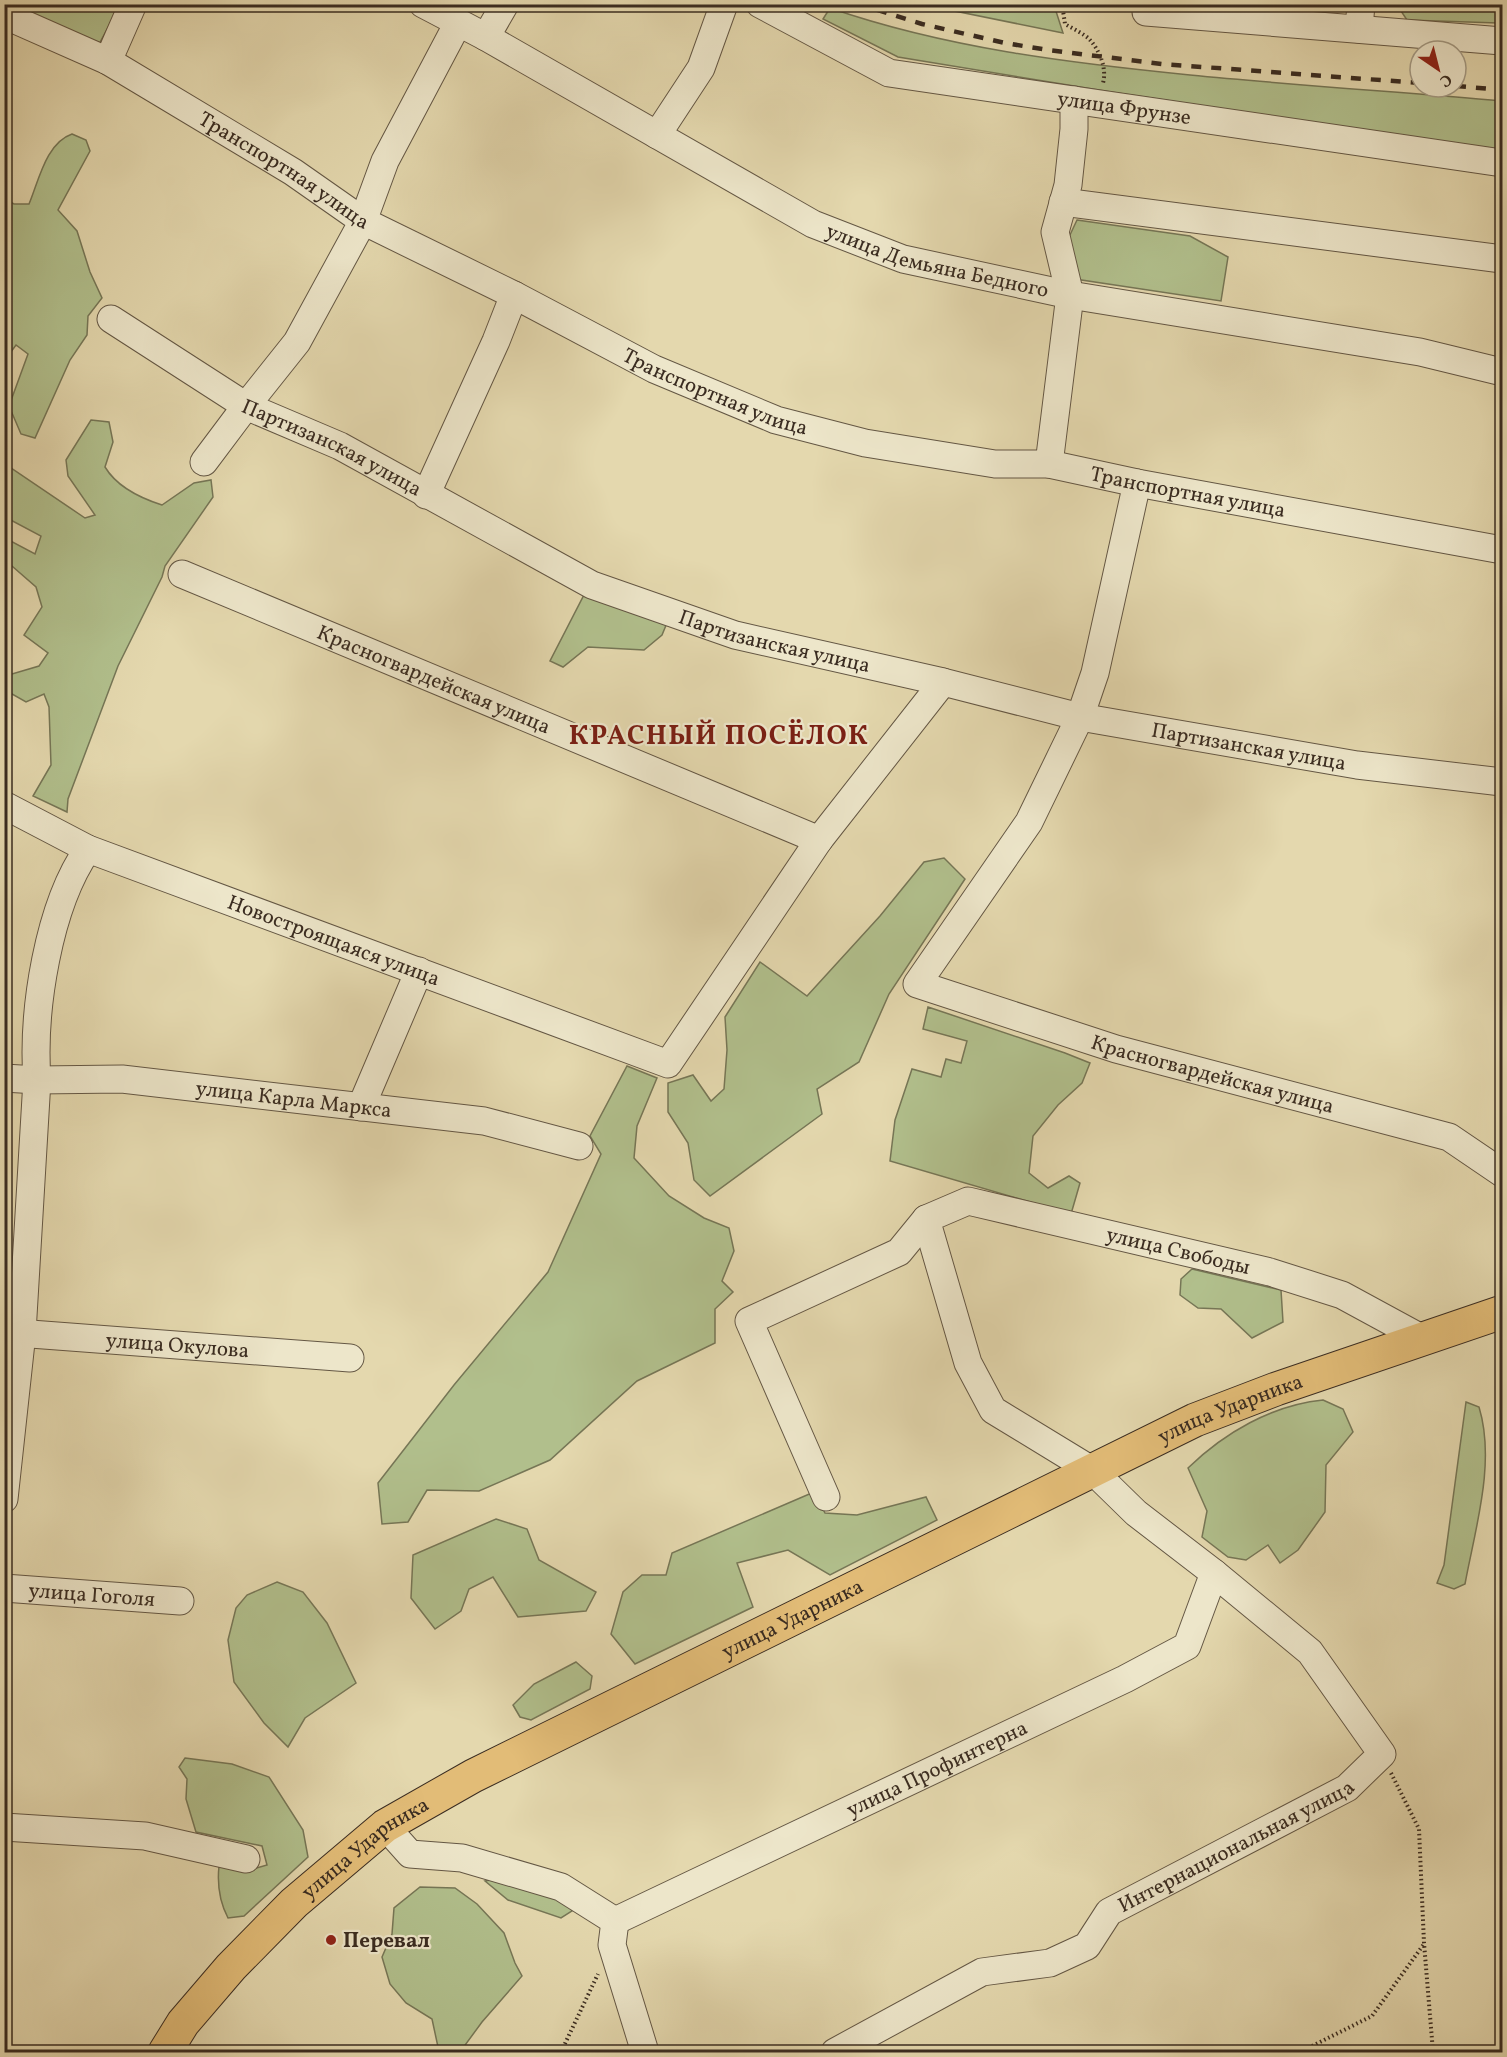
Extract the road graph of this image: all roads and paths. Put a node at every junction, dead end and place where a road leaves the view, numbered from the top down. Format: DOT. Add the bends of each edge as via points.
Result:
graph roads {
  1 [pos="133,4"];
  2 [pos="423,4"];
  3 [pos="505,4"];
  4 [pos="724,4"];
  5 [pos="760,4"];
  6 [pos="1062,4"];
  7 [pos="1146,12"];
  8 [pos="4,15"];
  9 [pos="1360,16"];
  10 [pos="458,23"];
  11 [pos="486,37"];
  12 [pos="1503,41"];
  13 [pos="108,61"];
  14 [pos="1086,102"];
  15 [pos="657,135"];
  16 [pos="1503,163"];
  17 [pos="1063,202"];
  18 [pos="363,221"];
  19 [pos="1503,259"];
  20 [pos="514,295"];
  21 [pos="1070,295"];
  22 [pos="111,319"];
  23 [pos="1503,372"];
  24 [pos="246,406"];
  25 [pos="204,462"];
  26 [pos="1049,464"];
  27 [pos="1137,483"];
  28 [pos="426,495"];
  29 [pos="1503,550"];
  30 [pos="182,573"];
  31 [pos="943,682"];
  32 [pos="1080,717"];
  33 [pos="1503,782"];
  34 [pos="4,805"];
  35 [pos="819,840"];
  36 [pos="88,849"];
  37 [pos="419,971"];
  38 [pos="4,1078"];
  39 [pos="37,1080"];
  40 [pos="361,1107"];
  41 [pos="579,1146"];
  42 [pos="1503,1173"];
  43 [pos="926,1219"];
  44 [pos="1503,1312"];
  45 [pos="13,1333"];
  46 [pos="1423,1339"];
  47 [pos="350,1358"];
  48 [pos="1093,1471"];
  49 [pos="826,1497"];
  50 [pos="4,1499"];
  51 [pos="1214,1573"];
  52 [pos="4,1588"];
  53 [pos="180,1601"];
  54 [pos="1382,1754"];
  55 [pos="385,1826"];
  56 [pos="4,1827"];
  57 [pos="246,1859"];
  58 [pos="613,1933"];
  59 [pos="1424,1943"];
  60 [pos="165,2052"];
  61 [pos="561,2052"];
  62 [pos="645,2052"];
  63 [pos="835,2052"];
  64 [pos="1300,2052"];
  65 [pos="1433,2052"];
  1 -- 13 [label="street"];
  2 -- 10 [label="street, улица Демьяна Бедного"];
  3 -- 11 [label="street"];
  4 -- 15 [label="street" via="701,68"];
  5 -- 14 [label="street, улица Фрунзе" via="889,73"];
  6 -- 14 [label="path" via="1065,24 1090,39 1101,57 1105,77"];
  7 -- 9 [label="street"];
  8 -- 13 [label="street, Транспортная улица"];
  9 -- 12 [label="street"];
  10 -- 11 [label="street, улица Демьяна Бедного"];
  10 -- 18 [label="street" via="385,160"];
  11 -- 15 [label="street, улица Демьяна Бедного"];
  13 -- 18 [label="street, Транспортная улица" via="293,172"];
  14 -- 16 [label="street, улица Фрунзе"];
  14 -- 17 [label="street" via="1073,140"];
  15 -- 21 [label="street, улица Демьяна Бедного" via="813,224 903,259"];
  17 -- 19 [label="street"];
  17 -- 21 [label="street" via="1055,232"];
  18 -- 20 [label="street, Транспортная улица"];
  18 -- 24 [label="street" via="297,342"];
  20 -- 26 [label="street, Транспортная улица" via="654,369 776,420 889,447 995,464"];
  20 -- 28 [label="street"];
  21 -- 23 [label="street, улица Демьяна Бедного" via="1420,352"];
  21 -- 26 [label="street"];
  22 -- 24 [label="street, Партизанская улица"];
  24 -- 25 [label="street"];
  24 -- 28 [label="street, Партизанская улица" via="340,447"];
  26 -- 27 [label="street, Транспортная улица"];
  27 -- 29 [label="street, Транспортная улица"];
  27 -- 32 [label="street" via="1095,673"];
  28 -- 31 [label="street, Партизанская улица" via="592,585 735,635"];
  30 -- 35 [label="street, Красногвардейская улица"];
  31 -- 32 [label="street, Партизанская улица"];
  31 -- 35 [label="street"];
  32 -- 33 [label="street, Партизанская улица" via="1357,765"];
  32 -- 42 [label="street, Красногвардейская улица" via="1029,822 917,984 1116,1049 1449,1137"];
  34 -- 36 [label="street, Новостроящаяся улица"];
  35 -- 37 [label="street, Новостроящаяся улица" via="668,1064"];
  36 -- 37 [label="street, Новостроящаяся улица"];
  36 -- 39 [label="street" via="74,869 45,955 35,1052"];
  37 -- 40 [label="street"];
  38 -- 39 [label="street, улица Карла Маркса"];
  39 -- 40 [label="street, улица Карла Маркса" via="122,1079"];
  39 -- 45 [label="street"];
  40 -- 41 [label="street, улица Карла Маркса" via="484,1121"];
  43 -- 46 [label="street, улица Свободы" via="968,1201 1258,1269 1342,1295"];
  43 -- 48 [label="street" via="968,1363 993,1410"];
  43 -- 49 [label="street, улица Свободы" via="899,1252 748,1321"];
  44 -- 46 [label="main road, улица Ударника"];
  45 -- 47 [label="street, улица Окулова"];
  45 -- 50 [label="street"];
  46 -- 48 [label="main road, улица Ударника" via="1195,1420"];
  48 -- 51 [label="street" via="1136,1513"];
  48 -- 55 [label="main road, улица Ударника" via="473,1776"];
  51 -- 54 [label="street" via="1310,1652"];
  51 -- 58 [label="street, улица Профинтерна" via="1187,1646"];
  52 -- 53 [label="street, улица Гоголя"];
  54 -- 59 [label="path" via="1419,1829"];
  54 -- 63 [label="street, Интернациональная улица" via="1347,1788 1109,1912 1087,1946 1050,1963 982,1972"];
  55 -- 58 [label="street" via="410,1854 462,1858 561,1887"];
  55 -- 60 [label="main road, улица Ударника" via="294,1903 231,1967 183,2023"];
  56 -- 57 [label="street" via="145,1836"];
  58 -- 61 [label="path"];
  58 -- 62 [label="street"];
  59 -- 64 [label="path" via="1372,2016"];
  59 -- 65 [label="path"];
}
